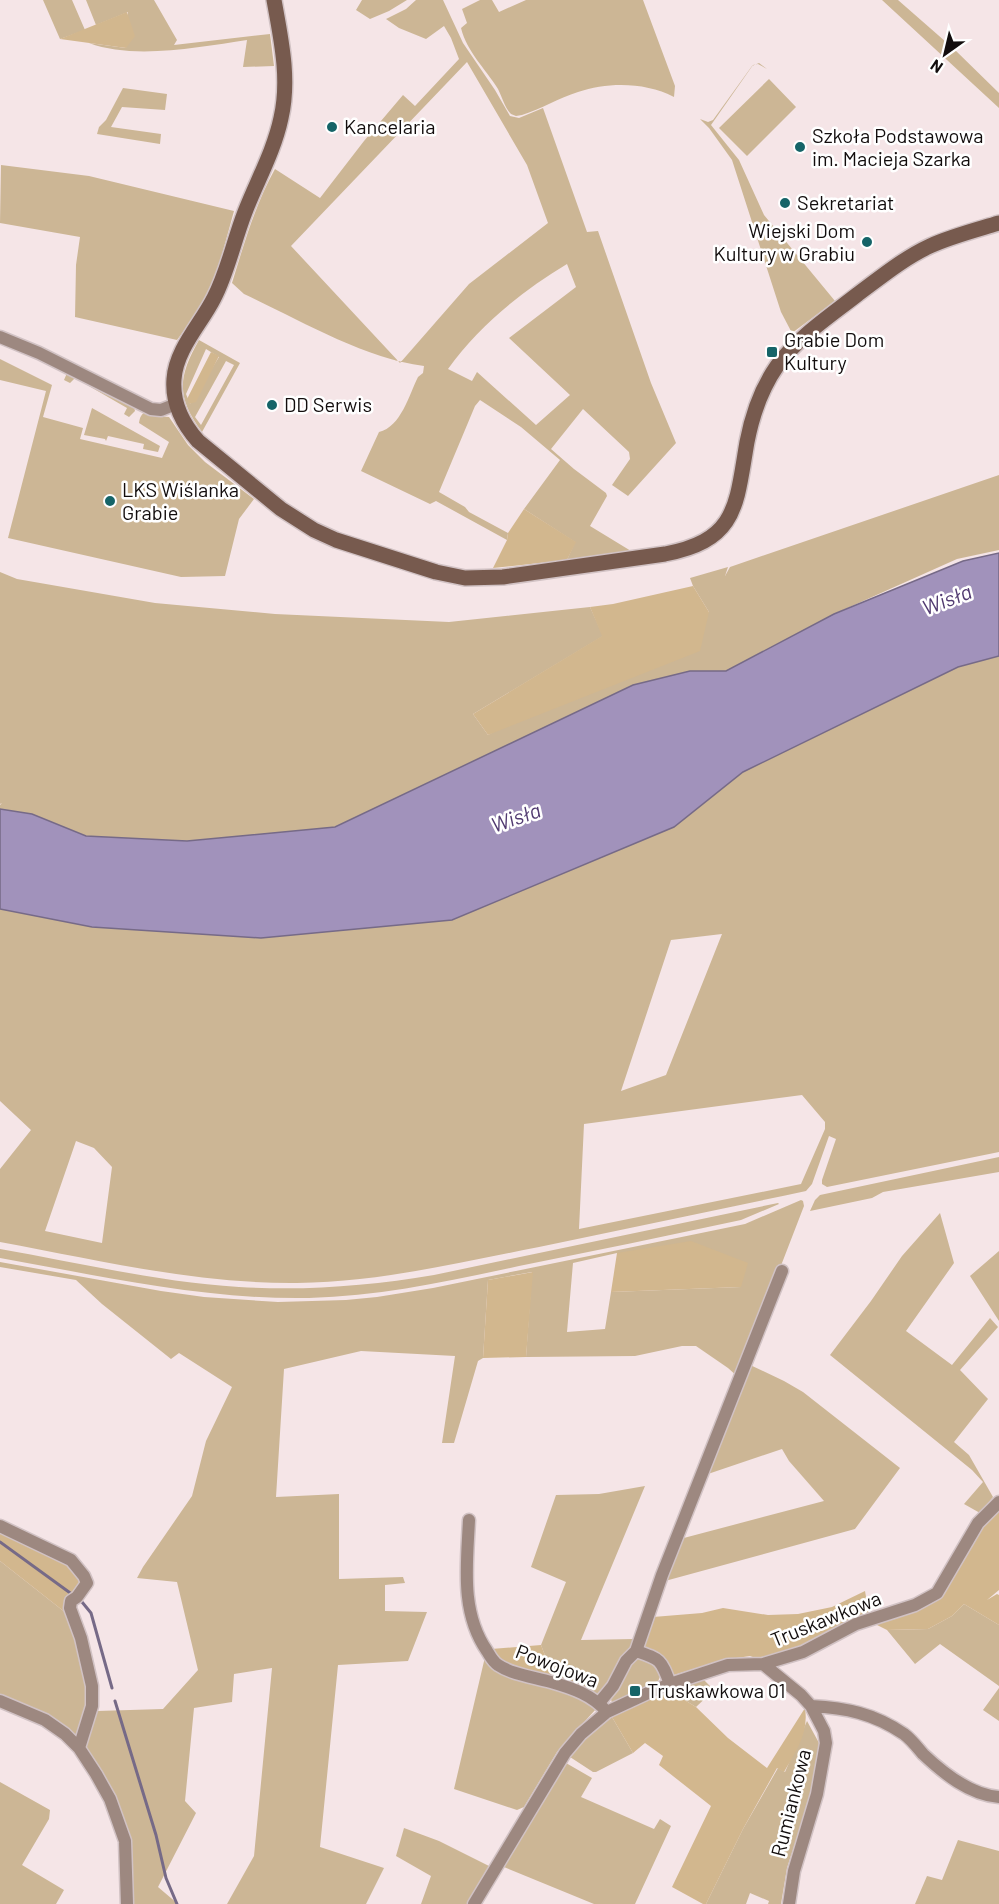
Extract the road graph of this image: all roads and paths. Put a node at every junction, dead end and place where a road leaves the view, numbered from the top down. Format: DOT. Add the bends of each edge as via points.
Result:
graph roads {
  1 [pos="274,0"];
  2 [pos="999,223"];
  3 [pos="0,337"];
  4 [pos="176,404"];
  5 [pos="782,1271"];
  6 [pos="999,1502"];
  7 [pos="469,1520"];
  8 [pos="0,1526"];
  9 [pos="636,1651"];
  10 [pos="763,1664"];
  11 [pos="670,1684"];
  12 [pos="0,1701"];
  13 [pos="811,1706"];
  14 [pos="603,1707"];
  15 [pos="79,1748"];
  16 [pos="999,1797"];
  17 [pos="127,1904"];
  18 [pos="474,1904"];
  19 [pos="789,1904"];
  1 -- 4 [label="street" via="284,74 281,120 220,286 178,360 174,380"];
  2 -- 4 [label="street" via="919,252 794,346 772,373 757,407 732,514 712,537 680,551 503,577 465,578 422,569 336,540 290,515 198,441"];
  3 -- 4 [label="street" via="151,409 162,410"];
  5 -- 9 [label="street"];
  6 -- 10 [label="street, Truskawkowa" via="978,1523 937,1593 915,1605 856,1624 803,1652"];
  7 -- 14 [label="street, Powojowa" via="468,1604 477,1636 495,1663 583,1693"];
  8 -- 15 [label="street" via="71,1560 87,1583 71,1601 70,1608 92,1686 92,1706"];
  9 -- 11 [label="street" via="656,1658"];
  9 -- 14 [label="street" via="626,1660"];
  10 -- 11 [label="street, Truskawkowa" via="728,1665"];
  10 -- 13 [label="street, Rumiankowa"];
  11 -- 14 [label="street, Truskawkowa"];
  12 -- 15 [label="street" via="45,1720"];
  13 -- 16 [label="street" via="857,1711 874,1718 906,1735 955,1780"];
  13 -- 19 [label="street, Rumiankowa" via="826,1743"];
  14 -- 18 [label="street, Truskawkowa" via="565,1753"];
  15 -- 17 [label="street" via="110,1799 125,1841"];
}
